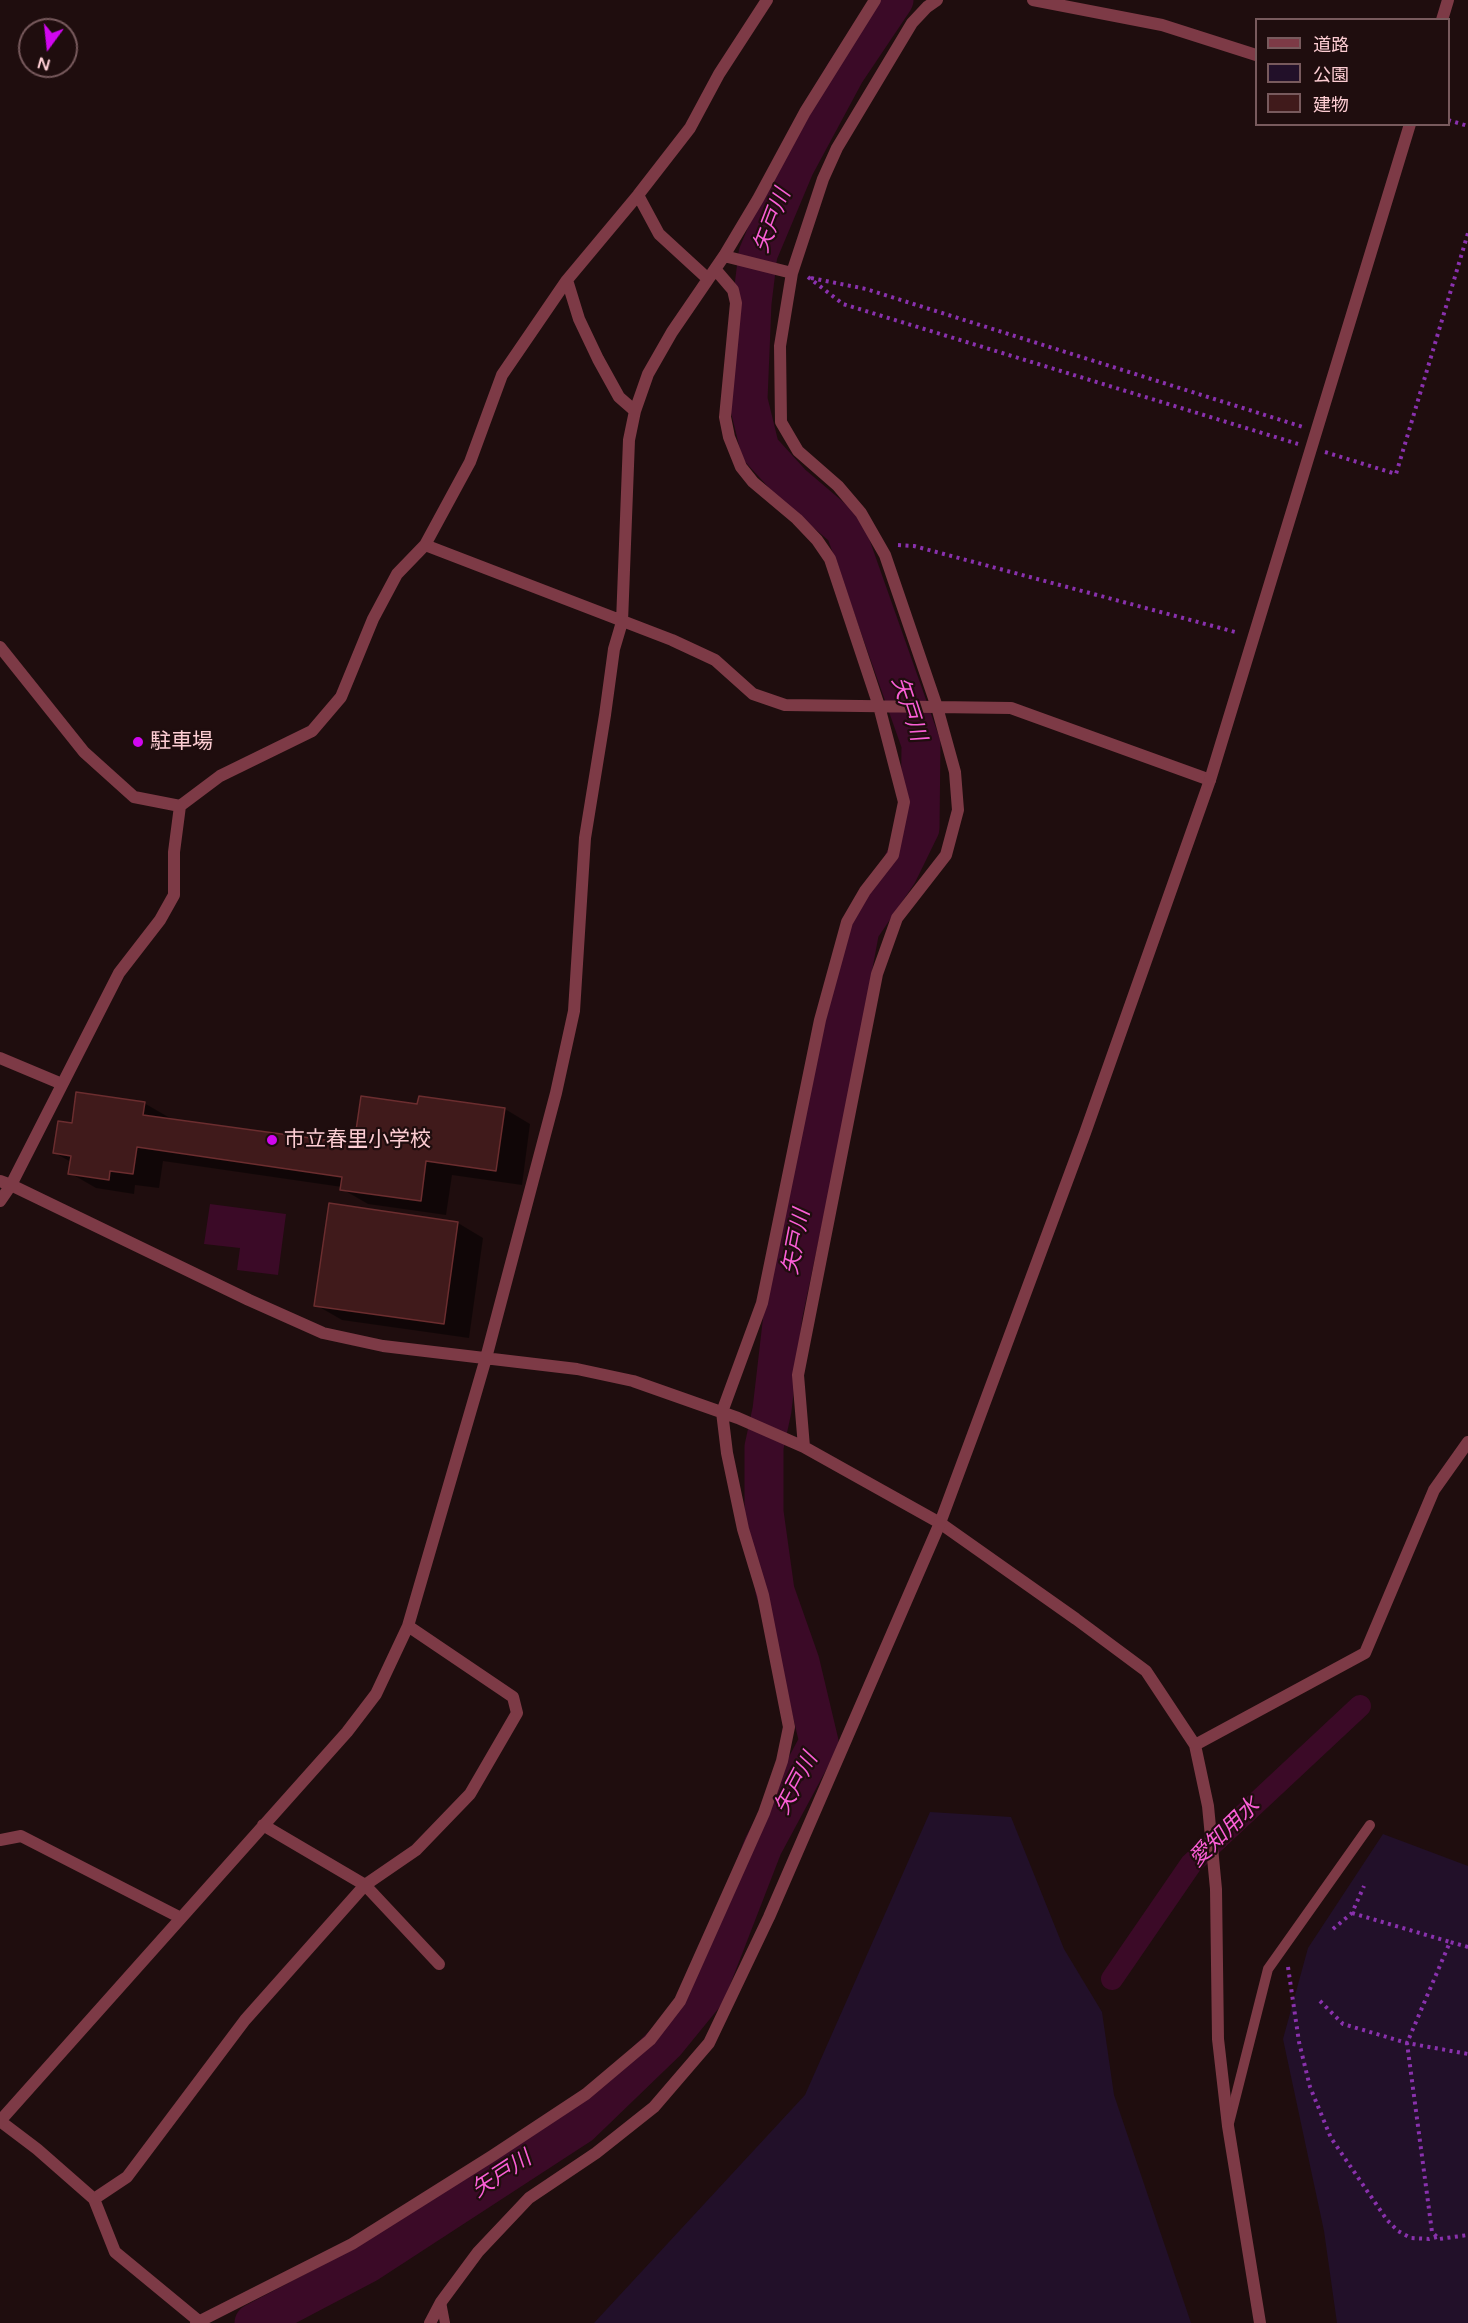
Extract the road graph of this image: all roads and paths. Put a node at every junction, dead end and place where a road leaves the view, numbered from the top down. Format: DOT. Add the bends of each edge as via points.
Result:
graph roads {
  1 [pos="767,0"];
  2 [pos="874,0"];
  3 [pos="937,0"];
  4 [pos="1033,0"];
  5 [pos="1448,0"];
  6 [pos="1443,18"];
  7 [pos="1255,54"];
  8 [pos="1450,120"];
  9 [pos="1409,126"];
  10 [pos="1468,126"];
  11 [pos="638,195"];
  12 [pos="1468,233"];
  13 [pos="724,256"];
  14 [pos="792,273"];
  15 [pos="711,274"];
  16 [pos="808,277"];
  17 [pos="567,280"];
  18 [pos="635,411"];
  19 [pos="1318,431"];
  20 [pos="1312,448"];
  21 [pos="425,545"];
  22 [pos="884,553"];
  23 [pos="622,622"];
  24 [pos="1254,637"];
  25 [pos="0,647"];
  26 [pos="879,706"];
  27 [pos="937,707"];
  28 [pos="1210,780"];
  29 [pos="180,806"];
  30 [pos="0,1058"];
  31 [pos="62,1084"];
  32 [pos="5,1183"];
  33 [pos="0,1201"];
  34 [pos="486,1358"];
  35 [pos="722,1412"];
  36 [pos="1468,1442"];
  37 [pos="804,1447"];
  38 [pos="940,1523"];
  39 [pos="408,1626"];
  40 [pos="1195,1745"];
  41 [pos="263,1825"];
  42 [pos="1370,1825"];
  43 [pos="0,1840"];
  44 [pos="365,1885"];
  45 [pos="1364,1886"];
  46 [pos="1352,1913"];
  47 [pos="181,1918"];
  48 [pos="1334,1929"];
  49 [pos="1450,1942"];
  50 [pos="1286,1943"];
  51 [pos="1468,1947"];
  52 [pos="439,1964"];
  53 [pos="1320,2001"];
  54 [pos="1407,2043"];
  55 [pos="1468,2054"];
  56 [pos="1228,2126"];
  57 [pos="94,2199"];
  58 [pos="1468,2235"];
  59 [pos="1437,2237"];
  60 [pos="441,2302"];
  61 [pos="199,2322"];
  62 [pos="430,2323"];
  63 [pos="445,2323"];
  64 [pos="1260,2323"];
  1 -- 11 [label="street" via="690,128"];
  2 -- 13 [label="street"];
  3 -- 14 [label="street" via="912,23 837,148"];
  4 -- 7 [label="street" via="1162,25"];
  5 -- 6 [label="street"];
  8 -- 10 [label="path"];
  9 -- 19 [label="street"];
  11 -- 15 [label="street" via="659,234"];
  11 -- 17 [label="street"];
  12 -- 20 [label="path" via="1396,474"];
  13 -- 14 [label="street"];
  13 -- 15 [label="street"];
  14 -- 16 [label="path"];
  14 -- 22 [label="street" via="780,346 780,422 798,451 838,486 861,513"];
  15 -- 18 [label="street" via="648,374"];
  15 -- 26 [label="street" via="733,290 736,303 725,417 729,437 741,467 753,482 797,519 830,559"];
  16 -- 19 [label="path" via="866,289"];
  16 -- 20 [label="path" via="843,304"];
  17 -- 18 [label="street" via="579,319 598,359 619,397"];
  17 -- 21 [label="street" via="502,375 470,462"];
  18 -- 23 [label="street" via="629,440"];
  19 -- 20 [label="street"];
  20 -- 24 [label="street"];
  21 -- 23 [label="street"];
  21 -- 29 [label="street" via="397,574 373,619 341,697 312,731 220,776"];
  22 -- 24 [label="path" via="898,545 914,546"];
  22 -- 27 [label="street"];
  23 -- 26 [label="street" via="715,660 753,694 785,705"];
  23 -- 34 [label="street" via="614,649 585,838 574,1011"];
  24 -- 28 [label="street"];
  25 -- 29 [label="street" via="84,752 134,797"];
  26 -- 27 [label="street"];
  26 -- 35 [label="street" via="904,802 893,855 847,922 820,1020 762,1303"];
  27 -- 28 [label="street" via="1011,708"];
  27 -- 37 [label="street" via="955,772 958,810 946,855 897,918 877,974 798,1375"];
  28 -- 38 [label="street" via="1089,1122"];
  29 -- 31 [label="street" via="174,895 119,973"];
  30 -- 31 [label="street"];
  31 -- 32 [label="street"];
  32 -- 33 [label="street"];
  32 -- 34 [label="street" via="323,1333 383,1346"];
  34 -- 35 [label="street" via="577,1369 633,1381"];
  34 -- 39 [label="street"];
  35 -- 37 [label="street"];
  35 -- 61 [label="street" via="743,1529 763,1595 789,1727 764,1812 680,2001 650,2040 577,2100 352,2244"];
  36 -- 40 [label="street" via="1434,1490 1365,1653"];
  37 -- 38 [label="street"];
  38 -- 40 [label="street" via="1146,1671"];
  38 -- 60 [label="street" via="769,1917 709,2043 654,2107 596,2153 529,2198 478,2252"];
  39 -- 41 [label="street" via="376,1694"];
  39 -- 44 [label="street" via="513,1697 517,1713 470,1794 416,1850"];
  40 -- 56 [label="street" via="1208,1806 1216,1889 1218,2039"];
  41 -- 44 [label="street"];
  41 -- 47 [label="street"];
  42 -- 50 [label="lane"];
  43 -- 47 [label="street" via="21,1836"];
  44 -- 52 [label="street"];
  44 -- 57 [label="street" via="245,2020 127,2177"];
  45 -- 46 [label="path"];
  46 -- 48 [label="path"];
  46 -- 49 [label="path"];
  47 -- 57 [label="street" via="0,2121"];
  49 -- 51 [label="path"];
  49 -- 54 [label="path"];
  50 -- 56 [label="lane" via="1268,1968"];
  50 -- 59 [label="path" via="1299,2042 1310,2087 1331,2138 1398,2231 1411,2238"];
  53 -- 54 [label="path" via="1343,2024"];
  54 -- 55 [label="path"];
  54 -- 59 [label="path" via="1430,2225"];
  56 -- 64 [label="street"];
  57 -- 61 [label="street" via="115,2252"];
  58 -- 59 [label="path"];
  60 -- 62 [label="street"];
  60 -- 63 [label="lane"];
}
